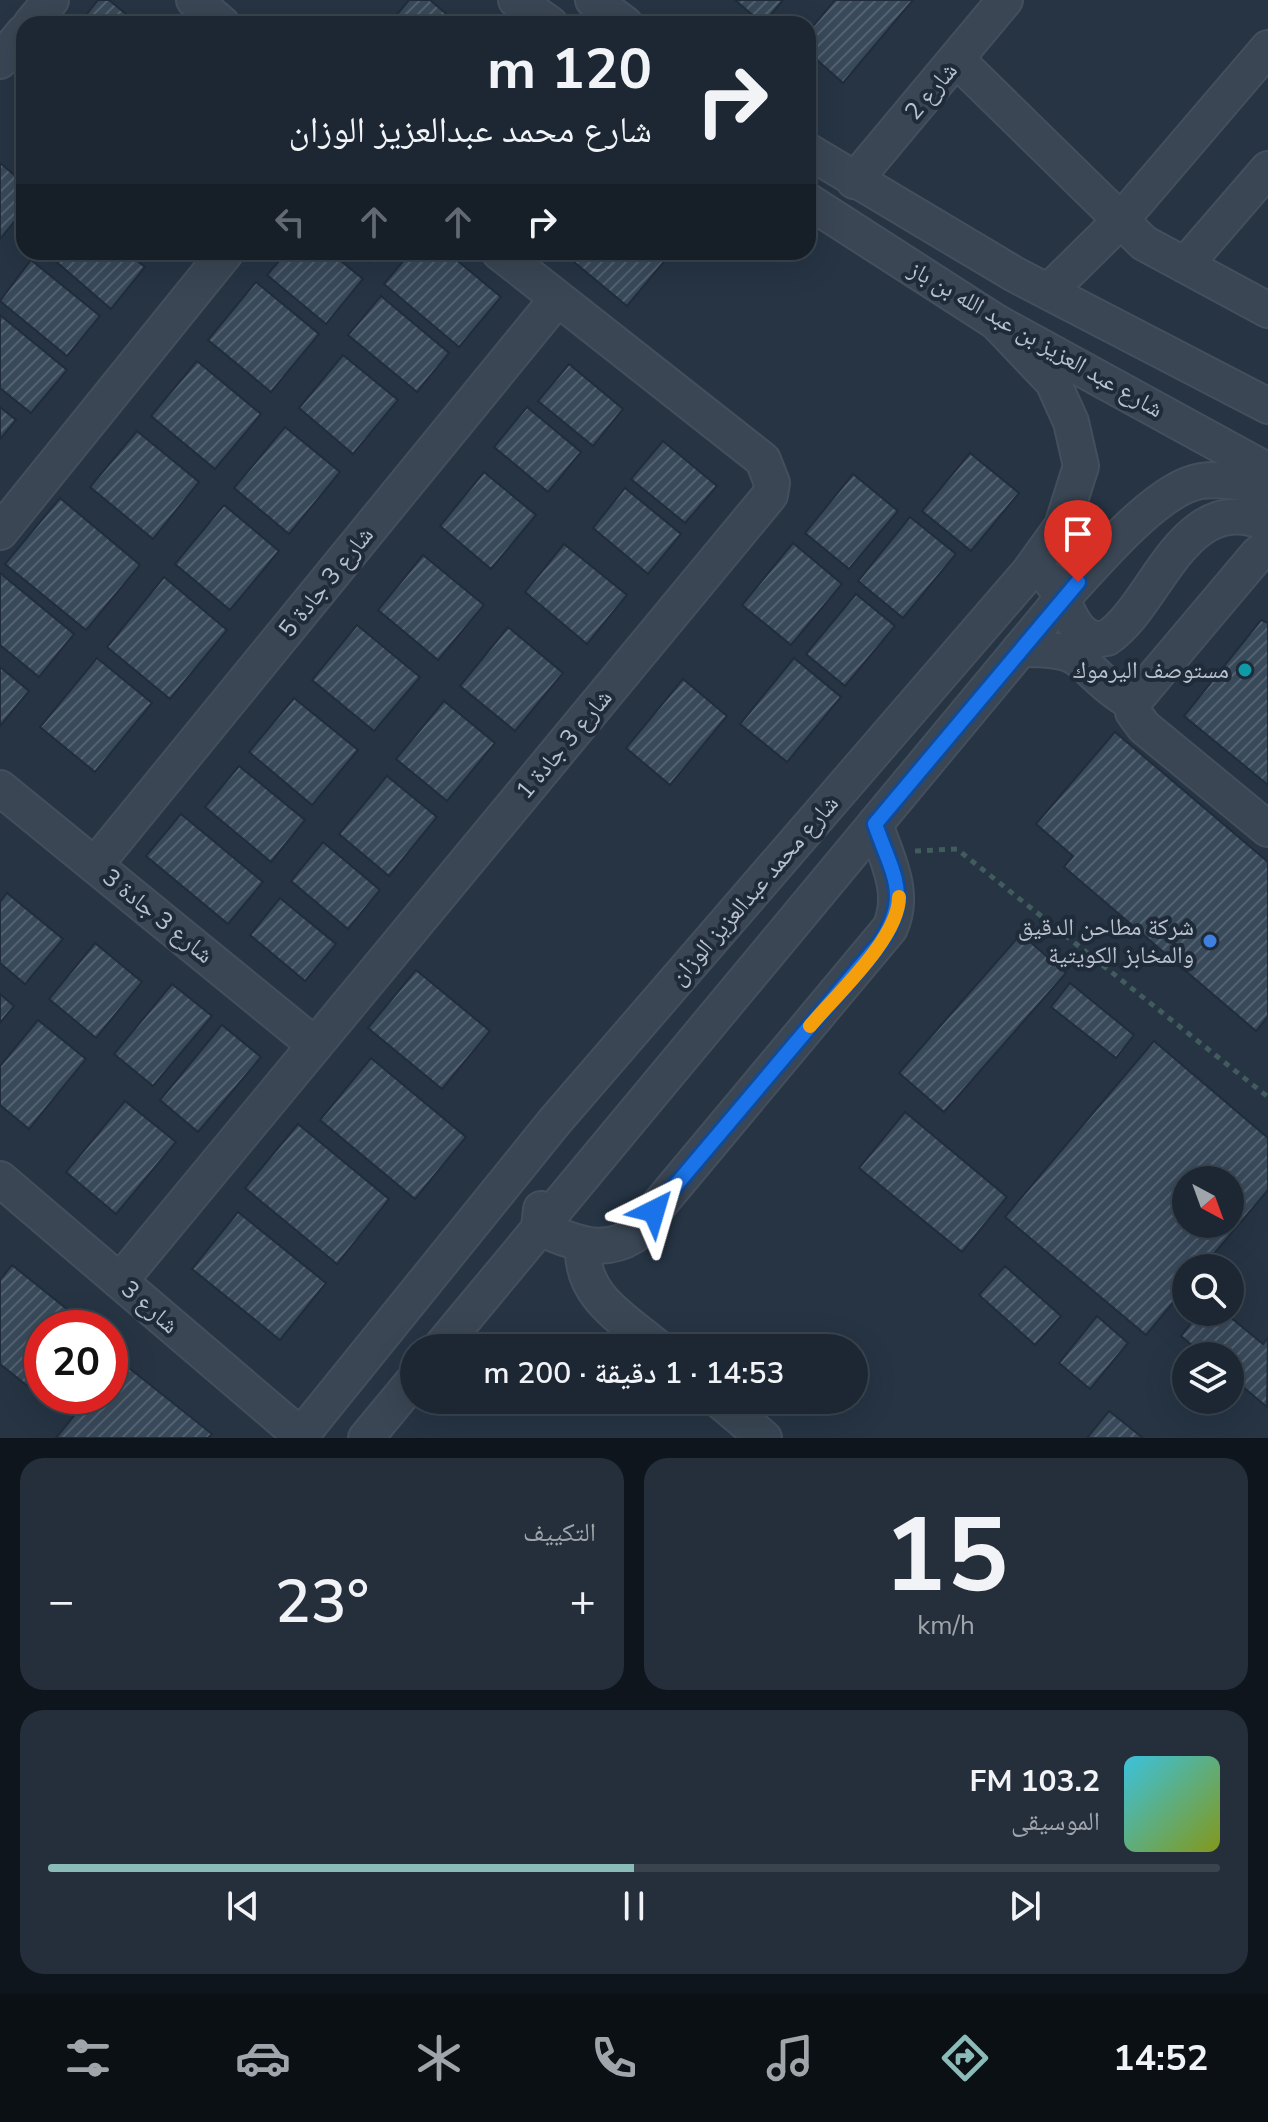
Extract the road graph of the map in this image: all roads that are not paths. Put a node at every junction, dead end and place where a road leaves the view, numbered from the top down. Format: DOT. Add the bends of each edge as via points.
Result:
graph roads {
  1 [pos="51,0"];
  2 [pos="194,0"];
  3 [pos="516,0"];
  4 [pos="593,0"];
  5 [pos="1001,1"];
  6 [pos="38,16"];
  7 [pos="213,16"];
  8 [pos="539,16"];
  9 [pos="614,16"];
  10 [pos="16,42"];
  11 [pos="1268,48"];
  12 [pos="957,60"];
  13 [pos="0,61"];
  14 [pos="816,156"];
  15 [pos="1268,169"];
  16 [pos="854,181"];
  17 [pos="816,206"];
  18 [pos="1121,220"];
  19 [pos="220,260"];
  20 [pos="509,260"];
  21 [pos="1185,265"];
  22 [pos="1049,291"];
  23 [pos="557,299"];
  24 [pos="1266,306"];
  25 [pos="996,322"];
  26 [pos="1268,406"];
  27 [pos="1268,471"];
  28 [pos="1268,488"];
  29 [pos="1225,519"];
  30 [pos="1268,524"];
  31 [pos="0,532"];
  32 [pos="1259,556"];
  33 [pos="1029,572"];
  34 [pos="1061,600"];
  35 [pos="1113,634"];
  36 [pos="1020,649"];
  37 [pos="1142,689"];
  38 [pos="0,788"];
  39 [pos="875,824"];
  40 [pos="1268,829"];
  41 [pos="95,865"];
  42 [pos="706,946"];
  43 [pos="315,1045"];
  44 [pos="660,1082"];
  45 [pos="582,1089"];
  46 [pos="0,1179"];
  47 [pos="539,1228"];
  48 [pos="583,1245"];
  49 [pos="120,1281"];
  50 [pos="452,1334"];
  51 [pos="642,1334"];
  52 [pos="400,1397"];
  53 [pos="736,1414"];
  54 [pos="300,1437"];
  55 [pos="366,1438"];
  56 [pos="764,1438"];
  1 -- 6 [label="street"];
  2 -- 7 [label="street"];
  3 -- 8 [label="street"];
  4 -- 9 [label="street"];
  5 -- 12 [label="street, شارع 2"];
  10 -- 13 [label="street"];
  11 -- 18 [label="street"];
  12 -- 16 [label="street, شارع 2"];
  12 -- 18 [label="street"];
  14 -- 16 [label="street, شارع عبد العزيز بن عبد الله بن باز"];
  15 -- 21 [label="street"];
  16 -- 22 [label="street, شارع عبد العزيز بن عبد الله بن باز"];
  17 -- 25 [label="street, شارع عبد العزيز بن عبد الله بن باز"];
  18 -- 21 [label="street" via="1144,243"];
  18 -- 22 [label="street"];
  19 -- 31 [label="street"];
  20 -- 23 [label="street, شارع 3 جادة 1"];
  21 -- 24 [label="street"];
  22 -- 26 [label="street, شارع عبد العزيز بن عبد الله بن باز"];
  23 -- 41 [label="street, شارع 3 جادة 5"];
  23 -- 43 [label="street, شارع 3 جادة 1" via="763,460 772,483 770,495"];
  25 -- 27 [label="street, شارع عبد العزيز بن عبد الله بن باز"];
  25 -- 33 [label="street, شارع محمد عبدالعزيز الوزان" via="1053,382 1071,422 1081,466 1062,526"];
  28 -- 34 [label="street, شارع محمد عبدالعزيز الوزان" via="1199,481 1151,507"];
  29 -- 30 [label="street"];
  29 -- 32 [label="street" via="1249,538"];
  29 -- 35 [label="street" via="1191,535"];
  32 -- 37 [label="street"];
  33 -- 34 [label="street" via="1051,580"];
  33 -- 42 [label="street, شارع محمد عبدالعزيز الوزان"];
  34 -- 35 [label="street" via="1087,637 1101,640"];
  34 -- 36 [label="street, شارع محمد عبدالعزيز الوزان"];
  35 -- 37 [label="street" via="1123,667"];
  36 -- 37 [label="street" via="1067,651 1114,691"];
  36 -- 39 [label="street, شارع محمد عبدالعزيز الوزان"];
  37 -- 40 [label="street" via="1133,712 1144,727"];
  38 -- 41 [label="street, شارع 3 جادة 3"];
  39 -- 44 [label="street, شارع محمد عبدالعزيز الوزان"];
  39 -- 48 [label="street" via="899,893 899,909 880,943 633,1236 619,1244"];
  41 -- 43 [label="street, شارع 3 جادة 3"];
  42 -- 44 [label="street" via="705,967 635,1047 636,1065"];
  42 -- 45 [label="street, شارع محمد عبدالعزيز الوزان"];
  43 -- 49 [label="street, شارع 3 جادة 1"];
  44 -- 47 [label="street, شارع محمد عبدالعزيز الوزان"];
  45 -- 47 [label="street" via="598,1097 608,1119 543,1195"];
  45 -- 54 [label="street, شارع محمد عبدالعزيز الوزان"];
  46 -- 49 [label="street, شارع 3"];
  47 -- 48 [label="street"];
  47 -- 50 [label="street, شارع محمد عبدالعزيز الوزان"];
  48 -- 51 [label="street" via="582,1265 591,1291"];
  49 -- 54 [label="street, شارع 3"];
  52 -- 55 [label="street"];
  53 -- 56 [label="street"];
}
